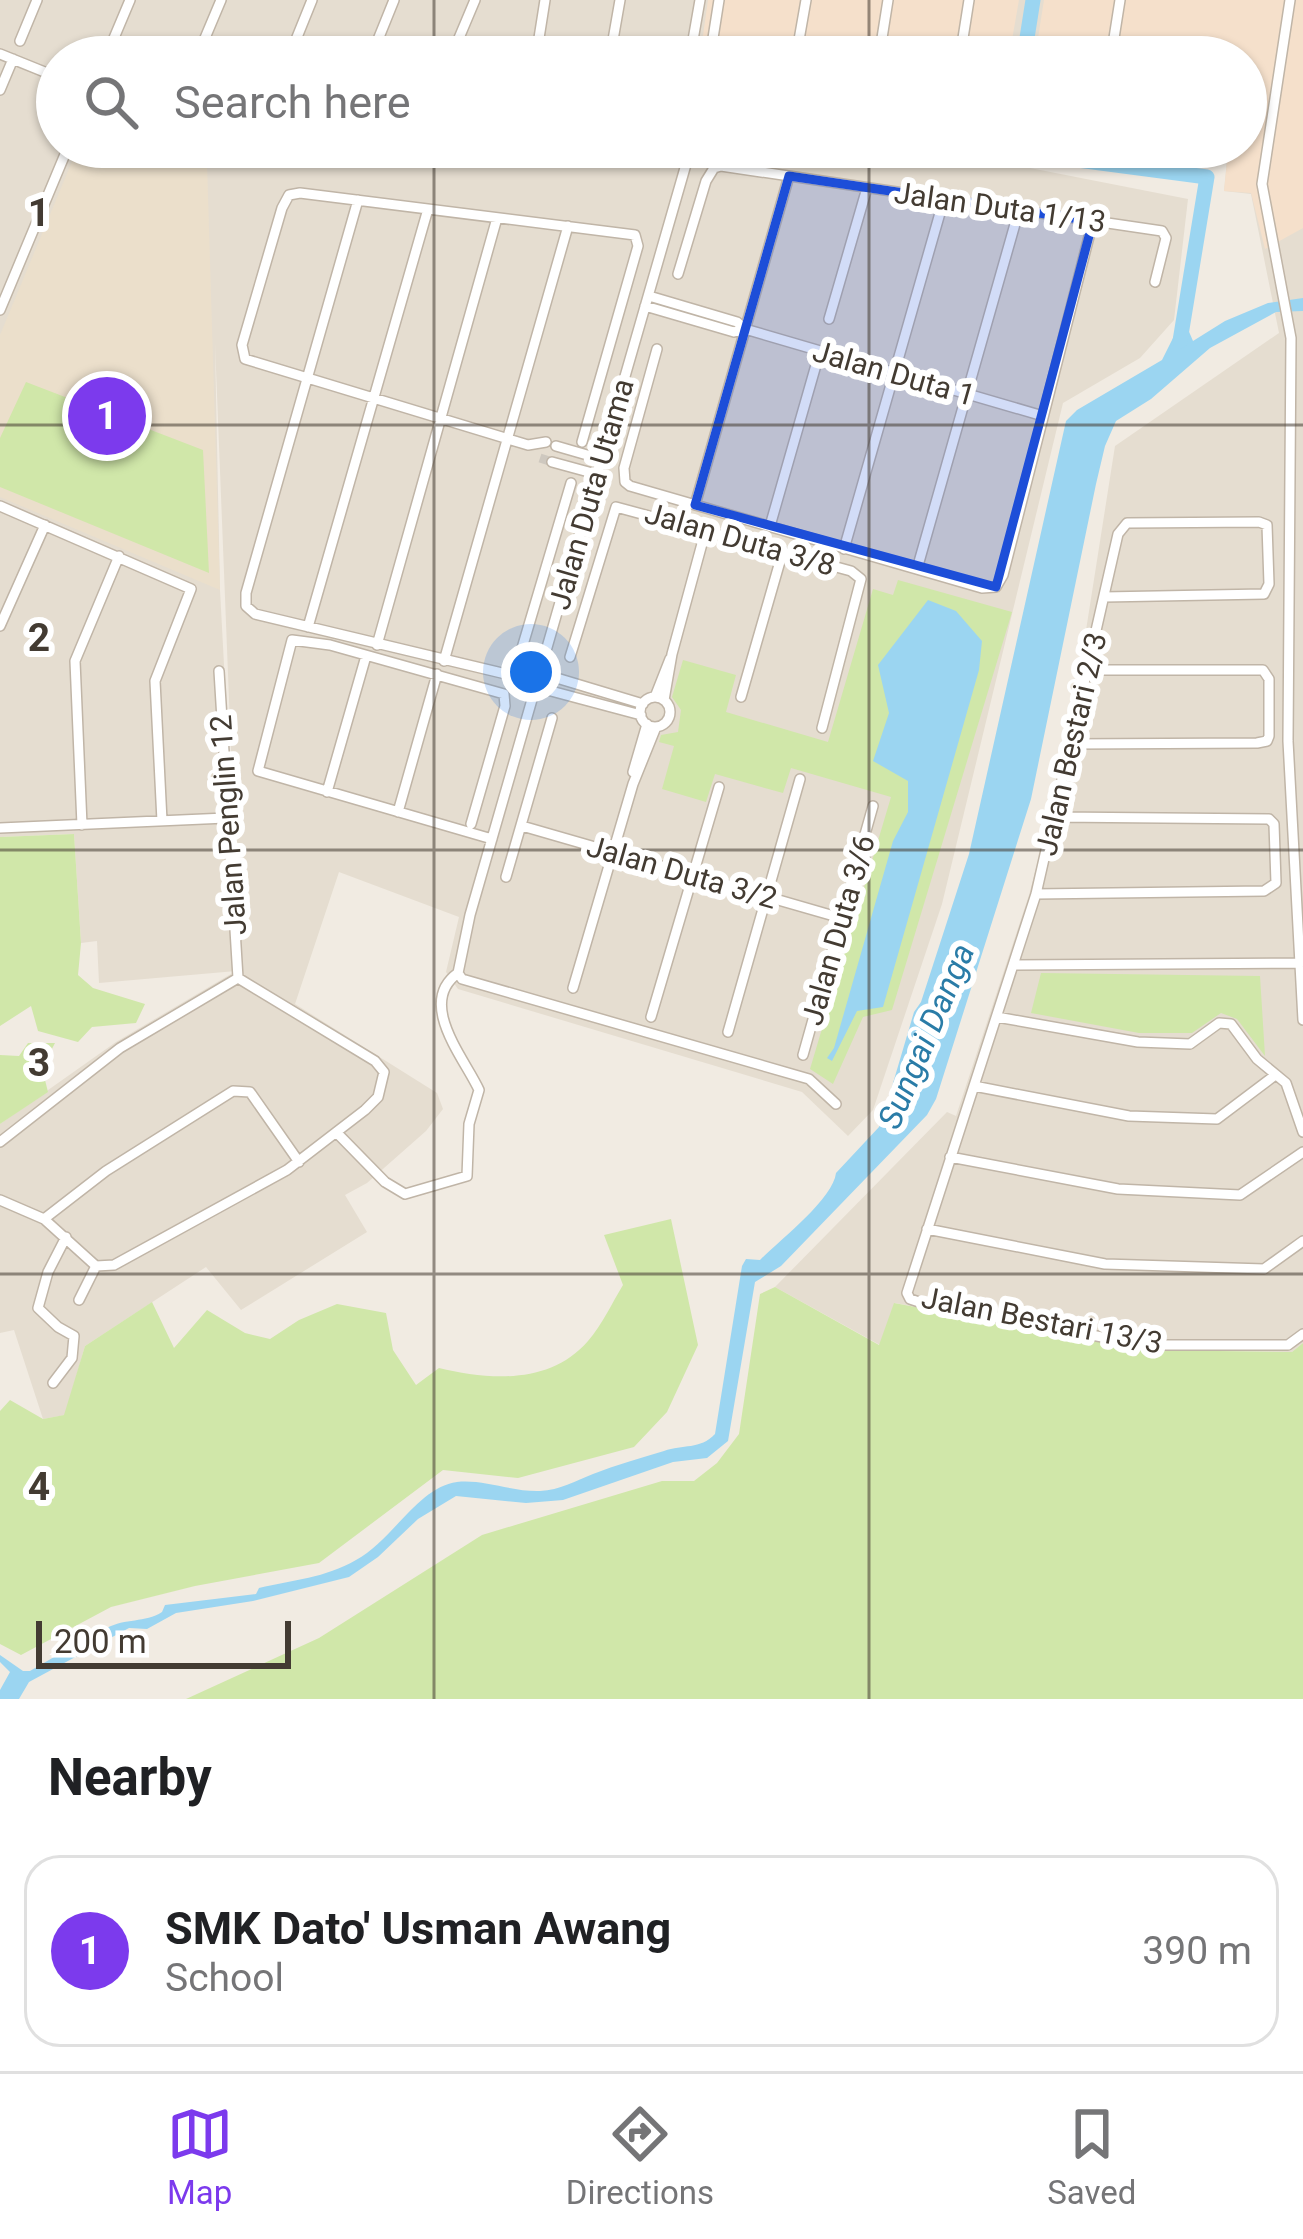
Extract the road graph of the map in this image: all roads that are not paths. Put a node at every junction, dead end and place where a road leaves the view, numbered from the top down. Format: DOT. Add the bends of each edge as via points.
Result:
graph roads {
  1 [pos="37,0"];
  2 [pos="130,0"];
  3 [pos="221,0"];
  4 [pos="312,0"];
  5 [pos="394,0"];
  6 [pos="475,0"];
  7 [pos="545,0"];
  8 [pos="620,0"];
  9 [pos="700,0"];
  10 [pos="719,0"];
  11 [pos="806,0"];
  12 [pos="888,0"];
  13 [pos="969,0"];
  14 [pos="1120,0"];
  15 [pos="1290,0"];
  16 [pos="115,36"];
  17 [pos="205,36"];
  18 [pos="297,36"];
  19 [pos="379,36"];
  20 [pos="460,36"];
  21 [pos="539,36"];
  22 [pos="614,36"];
  23 [pos="694,36"];
  24 [pos="713,36"];
  25 [pos="800,36"];
  26 [pos="882,36"];
  27 [pos="963,36"];
  28 [pos="1114,36"];
  29 [pos="20,41"];
  30 [pos="0,54"];
  31 [pos="13,59"];
  32 [pos="36,68"];
  33 [pos="0,91"];
  34 [pos="1267,151"];
  35 [pos="59,168"];
  36 [pos="685,168"];
  37 [pos="714,168"];
  38 [pos="734,168"];
  39 [pos="1264,168"];
  40 [pos="788,176"];
  41 [pos="867,188"];
  42 [pos="944,199"];
  43 [pos="358,200"];
  44 [pos="428,209"];
  45 [pos="1019,210"];
  46 [pos="497,218"];
  47 [pos="1094,221"];
  48 [pos="568,226"];
  49 [pos="678,274"];
  50 [pos="1155,282"];
  51 [pos="647,301"];
  52 [pos="0,310"];
  53 [pos="829,319"];
  54 [pos="745,329"];
  55 [pos="657,349"];
  56 [pos="820,351"];
  57 [pos="894,373"];
  58 [pos="307,379"];
  59 [pos="967,394"];
  60 [pos="374,399"];
  61 [pos="1043,416"];
  62 [pos="440,419"];
  63 [pos="508,439"];
  64 [pos="582,442"];
  65 [pos="528,445"];
  66 [pos="601,459"];
  67 [pos="596,474"];
  68 [pos="571,483"];
  69 [pos="0,506"];
  70 [pos="695,506"];
  71 [pos="45,525"];
  72 [pos="770,526"];
  73 [pos="706,529"];
  74 [pos="844,549"];
  75 [pos="783,551"];
  76 [pos="119,556"];
  77 [pos="917,569"];
  78 [pos="1104,597"];
  79 [pos="0,626"];
  80 [pos="308,628"];
  81 [pos="376,644"];
  82 [pos="366,656"];
  83 [pos="570,657"];
  84 [pos="444,661"];
  85 [pos="1089,670"];
  86 [pos="219,671"];
  87 [pos="541,673"];
  88 [pos="437,674"];
  89 [pos="536,687"];
  90 [pos="741,697"];
  91 [pos="660,698"];
  92 [pos="552,718"];
  93 [pos="647,718"];
  94 [pos="822,728"];
  95 [pos="1073,744"];
  96 [pos="800,779"];
  97 [pos="719,787"];
  98 [pos="327,792"];
  99 [pos="873,806"];
  100 [pos="398,812"];
  101 [pos="0,817"];
  102 [pos="1057,817"];
  103 [pos="226,818"];
  104 [pos="162,821"];
  105 [pos="471,824"];
  106 [pos="82,825"];
  107 [pos="522,826"];
  108 [pos="0,828"];
  109 [pos="492,839"];
  110 [pos="613,853"];
  111 [pos="693,876"];
  112 [pos="506,878"];
  113 [pos="1036,894"];
  114 [pos="766,897"];
  115 [pos="841,918"];
  116 [pos="1300,963"];
  117 [pos="1013,965"];
  118 [pos="460,976"];
  119 [pos="238,979"];
  120 [pos="573,988"];
  121 [pos="997,1016"];
  122 [pos="650,1017"];
  123 [pos="1303,1020"];
  124 [pos="728,1032"];
  125 [pos="803,1055"];
  126 [pos="1274,1076"];
  127 [pos="974,1086"];
  128 [pos="836,1104"];
  129 [pos="337,1132"];
  130 [pos="1303,1132"];
  131 [pos="0,1142"];
  132 [pos="1303,1152"];
  133 [pos="950,1157"];
  134 [pos="298,1162"];
  135 [pos="0,1200"];
  136 [pos="44,1219"];
  137 [pos="928,1229"];
  138 [pos="66,1237"];
  139 [pos="1303,1241"];
  140 [pos="96,1266"];
  141 [pos="79,1300"];
  142 [pos="1303,1334"];
  143 [pos="52,1383"];
  1 -- 29 [label="street"];
  2 -- 16 [label="street"];
  3 -- 17 [label="street"];
  4 -- 18 [label="street"];
  5 -- 19 [label="street"];
  6 -- 20 [label="street"];
  7 -- 21 [label="street"];
  8 -- 22 [label="street"];
  9 -- 23 [label="street"];
  10 -- 24 [label="street"];
  11 -- 25 [label="street"];
  12 -- 26 [label="street"];
  13 -- 27 [label="street"];
  14 -- 28 [label="street"];
  15 -- 34 [label="street"];
  30 -- 31 [label="street"];
  31 -- 32 [label="street"];
  31 -- 33 [label="street"];
  35 -- 52 [label="street"];
  36 -- 51 [label="street, Jalan Duta Utama"];
  37 -- 49 [label="street, Jalan Duta 1/13"];
  38 -- 40 [label="street, Jalan Duta 1/13"];
  39 -- 116 [label="street" via="1291,338 1288,741"];
  40 -- 41 [label="street, Jalan Duta 1/13"];
  40 -- 54 [label="street"];
  41 -- 42 [label="street, Jalan Duta 1/13"];
  41 -- 53 [label="street"];
  42 -- 45 [label="street, Jalan Duta 1/13"];
  42 -- 57 [label="street"];
  43 -- 44 [label="street"];
  43 -- 58 [label="street"];
  43 -- 58 [label="street" via="285,200 242,344 249,362"];
  44 -- 46 [label="street"];
  44 -- 60 [label="street"];
  45 -- 47 [label="street, Jalan Duta 1/13"];
  45 -- 59 [label="street"];
  46 -- 48 [label="street"];
  46 -- 62 [label="street"];
  47 -- 50 [label="street, Jalan Duta 1/13" via="1166,234"];
  47 -- 61 [label="street"];
  48 -- 63 [label="street"];
  48 -- 64 [label="street" via="638,237"];
  51 -- 54 [label="street, Jalan Duta 1"];
  51 -- 66 [label="street, Jalan Duta Utama"];
  54 -- 56 [label="street, Jalan Duta 1"];
  54 -- 70 [label="street"];
  55 -- 70 [label="street" via="625,482"];
  56 -- 57 [label="street, Jalan Duta 1"];
  56 -- 72 [label="street"];
  57 -- 59 [label="street, Jalan Duta 1"];
  57 -- 74 [label="street"];
  58 -- 60 [label="street"];
  58 -- 80 [label="street" via="244,600 255,614"];
  59 -- 61 [label="street, Jalan Duta 1"];
  59 -- 77 [label="street"];
  60 -- 62 [label="street"];
  60 -- 80 [label="street"];
  61 -- 77 [label="street" via="1001,582 982,588"];
  62 -- 63 [label="street"];
  62 -- 81 [label="street"];
  63 -- 65 [label="street"];
  63 -- 84 [label="street"];
  65 -- 66 [label="street"];
  65 -- 67 [label="street" via="546,460"];
  66 -- 67 [label="street, Jalan Duta Utama"];
  67 -- 87 [label="street, Jalan Duta Utama"];
  68 -- 84 [label="street" via="516,670 505,675"];
  69 -- 71 [label="street"];
  70 -- 72 [label="street"];
  71 -- 76 [label="street"];
  71 -- 79 [label="street"];
  72 -- 74 [label="street"];
  73 -- 75 [label="street, Jalan Duta 3/8"];
  73 -- 83 [label="street, Jalan Duta 3/8" via="616,507"];
  73 -- 91 [label="street"];
  74 -- 77 [label="street"];
  75 -- 90 [label="street"];
  75 -- 94 [label="street, Jalan Duta 3/8" via="861,579"];
  76 -- 104 [label="street" via="188,591 155,680"];
  76 -- 106 [label="street" via="75,665"];
  78 -- 78 [label="street, Jalan Bestari 2/3" via="1127,523 1264,523 1268,530 1267,592"];
  78 -- 85 [label="street, Jalan Bestari 2/3"];
  80 -- 81 [label="street"];
  81 -- 84 [label="street"];
  82 -- 88 [label="street"];
  82 -- 98 [label="street"];
  82 -- 98 [label="street" via="298,638 290,644 257,768"];
  85 -- 95 [label="street, Jalan Bestari 2/3"];
  85 -- 95 [label="street" via="1263,670 1270,730 1257,743"];
  86 -- 103 [label="street, Jalan Penglin 12"];
  87 -- 89 [label="street, Jalan Duta Utama"];
  87 -- 93 [label="street"];
  88 -- 100 [label="street"];
  88 -- 105 [label="street" via="506,698"];
  89 -- 93 [label="street"];
  89 -- 109 [label="street, Jalan Duta Utama"];
  91 -- 93 [label="street"];
  91 -- 93 [label="street" via="670,713 665,722"];
  92 -- 107 [label="street"];
  93 -- 110 [label="street"];
  95 -- 102 [label="street, Jalan Bestari 2/3"];
  96 -- 114 [label="street"];
  97 -- 111 [label="street"];
  98 -- 100 [label="street"];
  99 -- 115 [label="street, Jalan Duta 3/6"];
  100 -- 109 [label="street"];
  101 -- 108 [label="street"];
  102 -- 113 [label="street, Jalan Bestari 2/3"];
  102 -- 113 [label="street" via="1268,819 1274,887"];
  103 -- 104 [label="street"];
  103 -- 119 [label="street, Jalan Penglin 12"];
  104 -- 106 [label="street"];
  106 -- 108 [label="street"];
  107 -- 110 [label="street, Jalan Duta 3/2"];
  107 -- 112 [label="street"];
  109 -- 118 [label="street, Jalan Duta Utama"];
  110 -- 111 [label="street, Jalan Duta 3/2"];
  110 -- 120 [label="street"];
  111 -- 114 [label="street, Jalan Duta 3/2"];
  111 -- 122 [label="street"];
  113 -- 117 [label="street, Jalan Bestari 2/3"];
  114 -- 115 [label="street, Jalan Duta 3/2"];
  114 -- 124 [label="street"];
  115 -- 125 [label="street, Jalan Duta 3/6"];
  116 -- 117 [label="street"];
  116 -- 123 [label="street"];
  117 -- 121 [label="street, Jalan Bestari 13/3"];
  118 -- 128 [label="street" via="808,1078"];
  118 -- 129 [label="street, Jalan Duta Utama" via="445,984 444,1010 450,1043 479,1090 467,1176 404,1194"];
  119 -- 129 [label="street" via="384,1072 378,1096"];
  119 -- 131 [label="street" via="120,1048"];
  121 -- 126 [label="street" via="1190,1044 1225,1022"];
  121 -- 127 [label="street, Jalan Bestari 13/3"];
  126 -- 127 [label="street" via="1217,1119 1130,1116"];
  126 -- 130 [label="street" via="1286,1083"];
  127 -- 133 [label="street, Jalan Bestari 13/3"];
  129 -- 134 [label="street"];
  132 -- 133 [label="street" via="1240,1195 1118,1190"];
  133 -- 137 [label="street, Jalan Bestari 13/3"];
  134 -- 136 [label="street" via="242,1089 106,1171"];
  134 -- 140 [label="street" via="114,1265"];
  135 -- 136 [label="street"];
  136 -- 138 [label="street"];
  137 -- 139 [label="street" via="1106,1264 1264,1269"];
  137 -- 142 [label="street, Jalan Bestari 13/3" via="907,1293 917,1302 1145,1345 1288,1345"];
  138 -- 140 [label="street"];
  138 -- 143 [label="street" via="38,1308 74,1336 72,1358"];
  140 -- 141 [label="street"];
}
